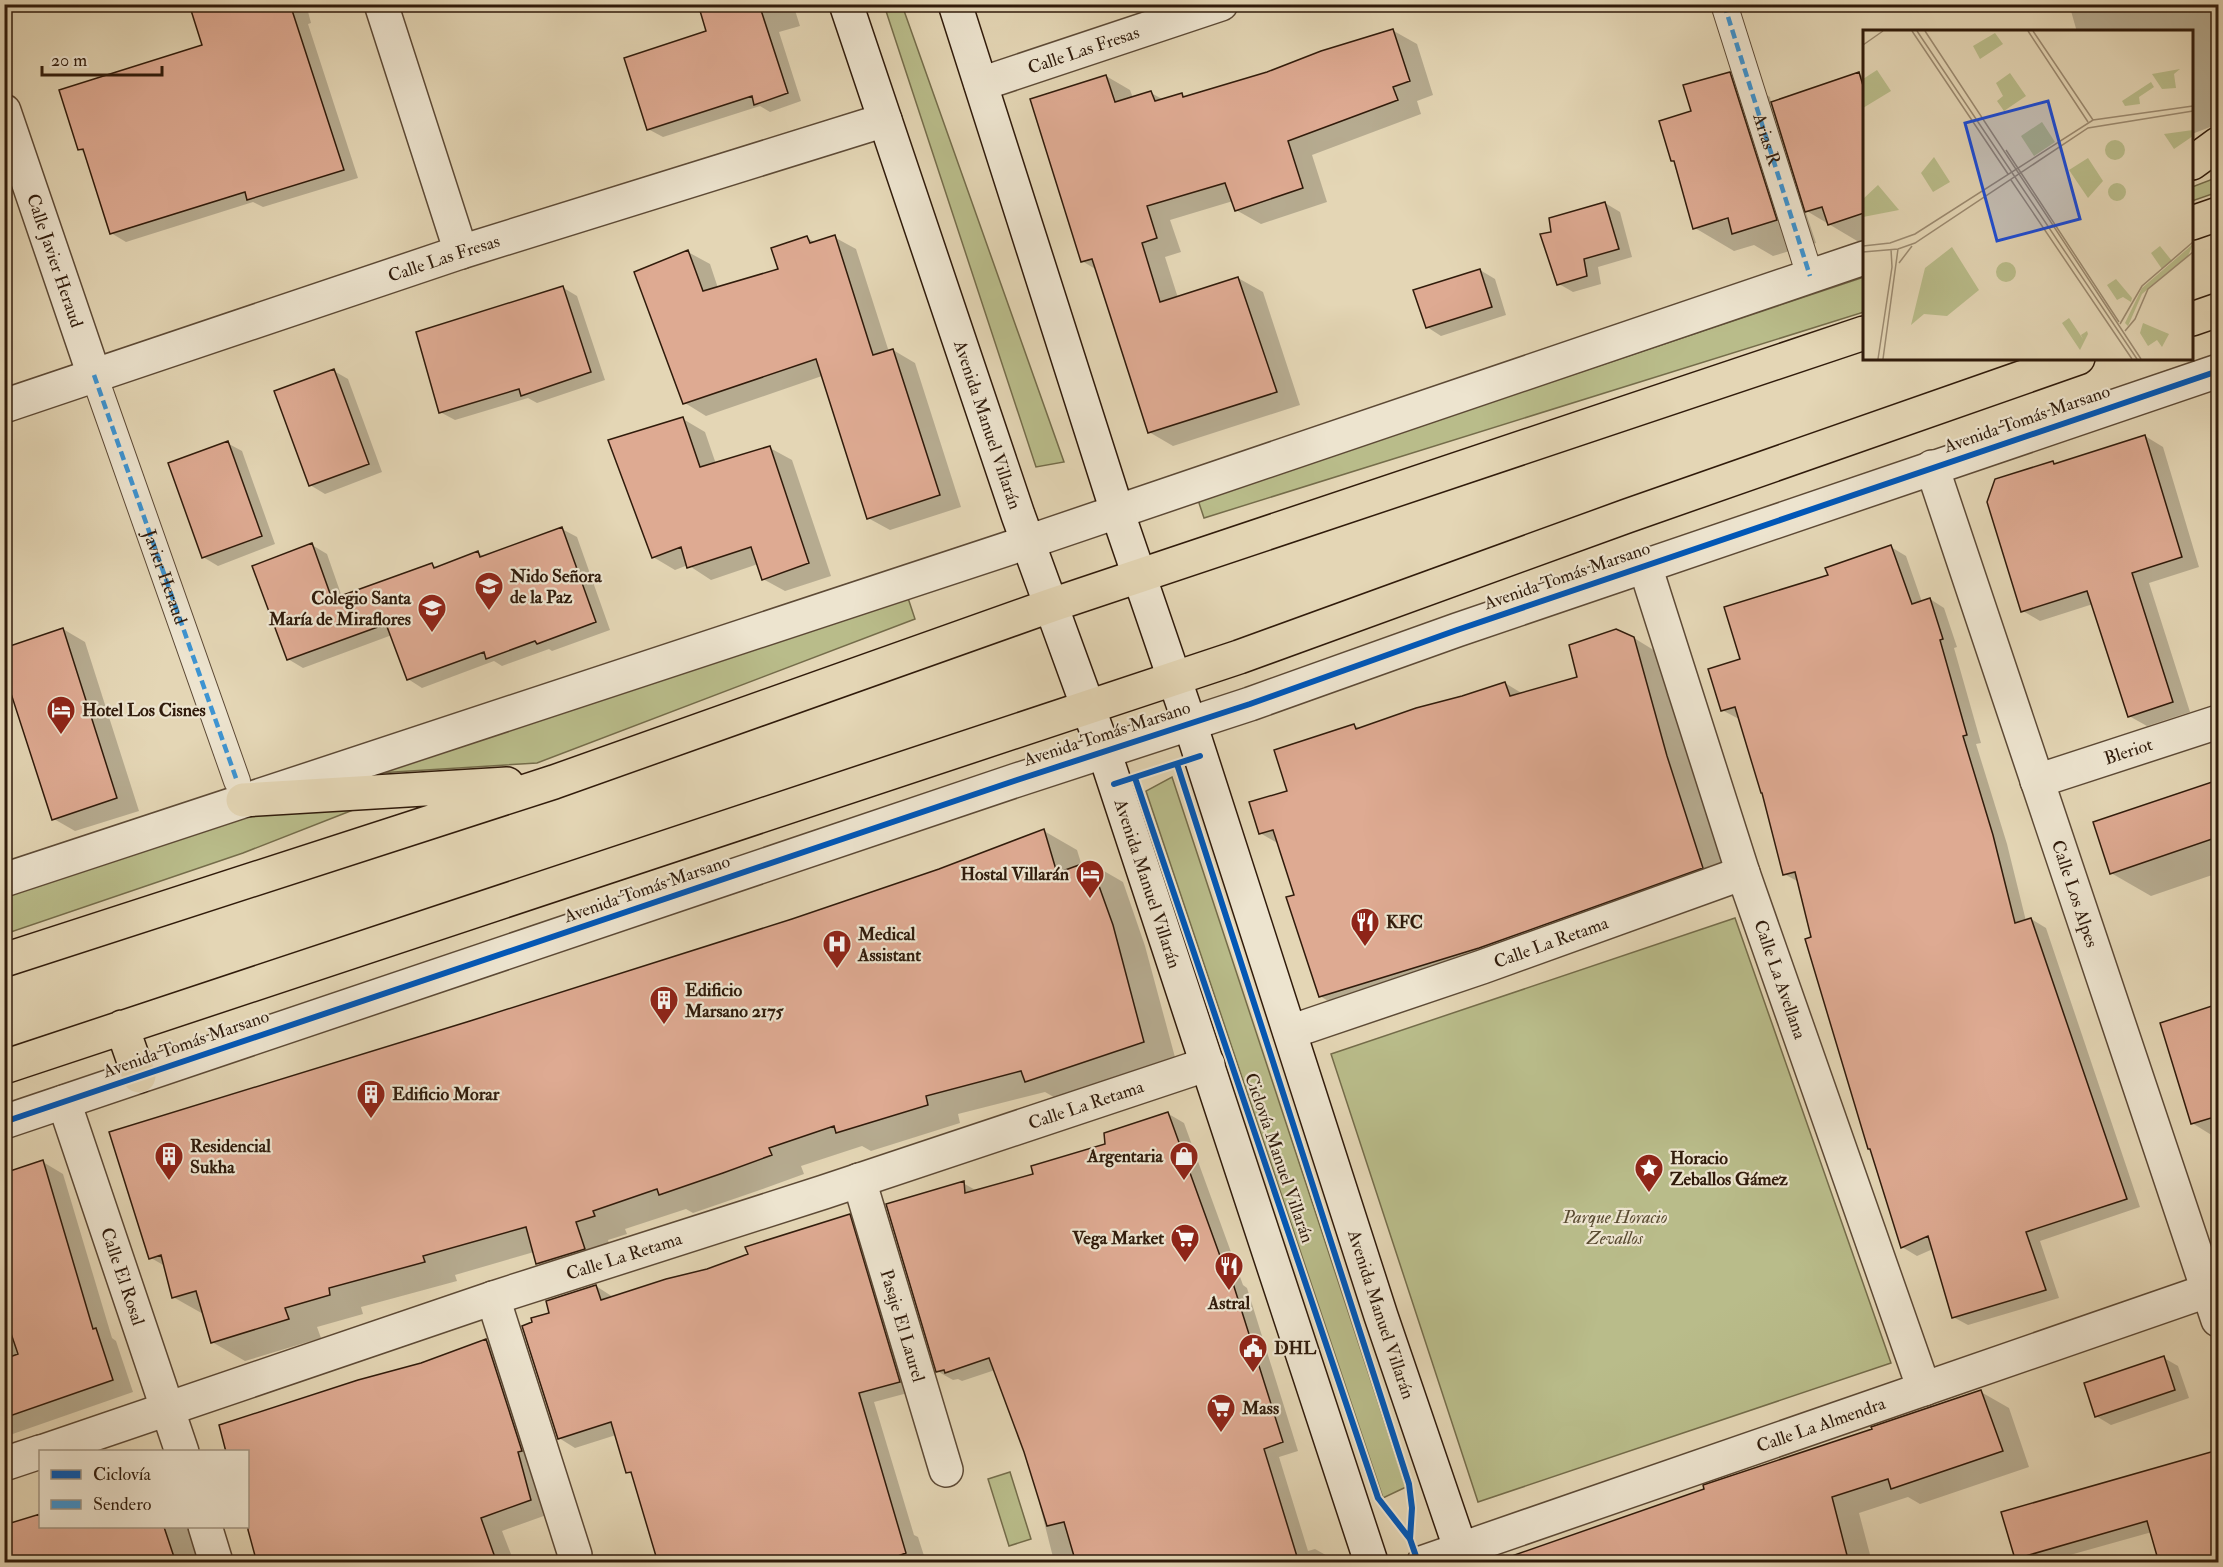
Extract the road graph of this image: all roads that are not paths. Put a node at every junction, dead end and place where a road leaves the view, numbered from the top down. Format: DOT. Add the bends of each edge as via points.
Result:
graph roads {
  1 [pos="381,4"];
  2 [pos="846,4"];
  3 [pos="955,4"];
  4 [pos="1221,4"];
  5 [pos="1724,4"];
  6 [pos="981,84"];
  7 [pos="4,111"];
  8 [pos="885,120"];
  9 [pos="2218,138"];
  10 [pos="2218,144"];
  11 [pos="2193,147"];
  12 [pos="2193,162"];
  13 [pos="2218,214"];
  14 [pos="2193,223"];
  15 [pos="461,252"];
  16 [pos="1863,258"];
  17 [pos="1810,276"];
  18 [pos="2218,310"];
  19 [pos="2193,319"];
  20 [pos="1863,333"];
  21 [pos="2072,360"];
  22 [pos="2218,371"];
  23 [pos="94,375"];
  24 [pos="4,406"];
  25 [pos="1932,467"];
  26 [pos="1117,511"];
  27 [pos="1028,542"];
  28 [pos="1645,566"];
  29 [pos="1138,576"];
  30 [pos="1052,605"];
  31 [pos="1174,678"];
  32 [pos="1087,706"];
  33 [pos="2218,722"];
  34 [pos="1189,723"];
  35 [pos="1104,752"];
  36 [pos="2037,781"];
  37 [pos="554,782"];
  38 [pos="240,790"];
  39 [pos="1743,873"];
  40 [pos="4,880"];
  41 [pos="4,960"];
  42 [pos="122,1027"];
  43 [pos="1290,1032"];
  44 [pos="1208,1064"];
  45 [pos="4,1067"];
  46 [pos="139,1076"];
  47 [pos="64,1102"];
  48 [pos="4,1122"];
  49 [pos="859,1180"];
  50 [pos="493,1298"];
  51 [pos="2215,1299"];
  52 [pos="1924,1389"];
  53 [pos="168,1410"];
  54 [pos="47,1450"];
  55 [pos="181,1450"];
  56 [pos="39,1453"];
  57 [pos="4,1464"];
  58 [pos="946,1470"];
  59 [pos="205,1528"];
  60 [pos="575,1555"];
  61 [pos="1463,1556"];
  62 [pos="216,1563"];
  63 [pos="1371,1563"];
  64 [pos="1424,1563"];
  1 -- 15 [label="street"];
  2 -- 8 [label="street, Avenida Manuel Villarán"];
  3 -- 6 [label="street, Avenida Manuel Villarán"];
  4 -- 6 [label="street, Calle Las Fresas"];
  5 -- 17 [label="street, Arias R"];
  6 -- 26 [label="street, Avenida Manuel Villarán"];
  7 -- 23 [label="street, Calle Javier Heraud"];
  8 -- 15 [label="street, Calle Las Fresas"];
  8 -- 27 [label="street, Avenida Manuel Villarán"];
  9 -- 11 [label="street"];
  10 -- 12 [label="main road"];
  13 -- 14 [label="main road"];
  15 -- 23 [label="street, Calle Las Fresas"];
  16 -- 17 [label="street"];
  17 -- 26 [label="street"];
  18 -- 19 [label="main road"];
  20 -- 29 [label="main road"];
  21 -- 31 [label="main road, Avenida Tomás Marsano"];
  22 -- 25 [label="street, Avenida Tomás Marsano"];
  23 -- 24 [label="street, Calle Las Fresas"];
  23 -- 38 [label="street, Javier Heraud"];
  25 -- 28 [label="street, Avenida Tomás Marsano"];
  25 -- 36 [label="street, Calle Los Alpes"];
  26 -- 27 [label="street"];
  26 -- 29 [label="street, Avenida Manuel Villarán"];
  27 -- 30 [label="street, Avenida Manuel Villarán"];
  27 -- 38 [label="street"];
  28 -- 34 [label="street, Avenida Tomás Marsano"];
  28 -- 39 [label="street, Calle La Avellana"];
  29 -- 30 [label="main road"];
  29 -- 31 [label="street, Avenida Manuel Villarán"];
  30 -- 32 [label="street, Avenida Manuel Villarán"];
  30 -- 37 [label="main road"];
  31 -- 32 [label="main road, Avenida Tomás Marsano"];
  31 -- 34 [label="street, Avenida Manuel Villarán"];
  32 -- 35 [label="street, Avenida Manuel Villarán"];
  32 -- 42 [label="main road, Avenida Tomás Marsano"];
  33 -- 36 [label="street, Bleriot"];
  34 -- 35 [label="street, Avenida Tomás Marsano"];
  34 -- 43 [label="street, Avenida Manuel Villarán"];
  35 -- 44 [label="street, Avenida Manuel Villarán"];
  35 -- 46 [label="street, Avenida Tomás Marsano"];
  36 -- 51 [label="street, Calle Los Alpes"];
  37 -- 38 [label="main road"];
  37 -- 41 [label="main road"];
  38 -- 40 [label="street"];
  39 -- 43 [label="street, Calle La Retama"];
  39 -- 52 [label="street, Calle La Avellana"];
  42 -- 45 [label="main road, Avenida Tomás Marsano"];
  42 -- 46 [label="main road"];
  43 -- 61 [label="street, Avenida Manuel Villarán"];
  44 -- 49 [label="street, Calle La Retama"];
  44 -- 63 [label="street, Avenida Manuel Villarán"];
  46 -- 47 [label="street, Avenida Tomás Marsano"];
  47 -- 48 [label="street, Avenida Tomás Marsano"];
  47 -- 53 [label="street, Calle El Rosal"];
  49 -- 50 [label="street, Calle La Retama"];
  49 -- 58 [label="street, Pasaje El Laurel"];
  50 -- 53 [label="street, Calle La Retama"];
  50 -- 60 [label="street"];
  51 -- 52 [label="street, Calle La Almendra"];
  52 -- 61 [label="street, Calle La Almendra"];
  53 -- 54 [label="street, Calle La Retama"];
  53 -- 55 [label="street, Calle El Rosal"];
  56 -- 57 [label="street, Calle La Retama"];
  59 -- 62 [label="street"];
  61 -- 64 [label="street, Calle La Almendra"];
}
